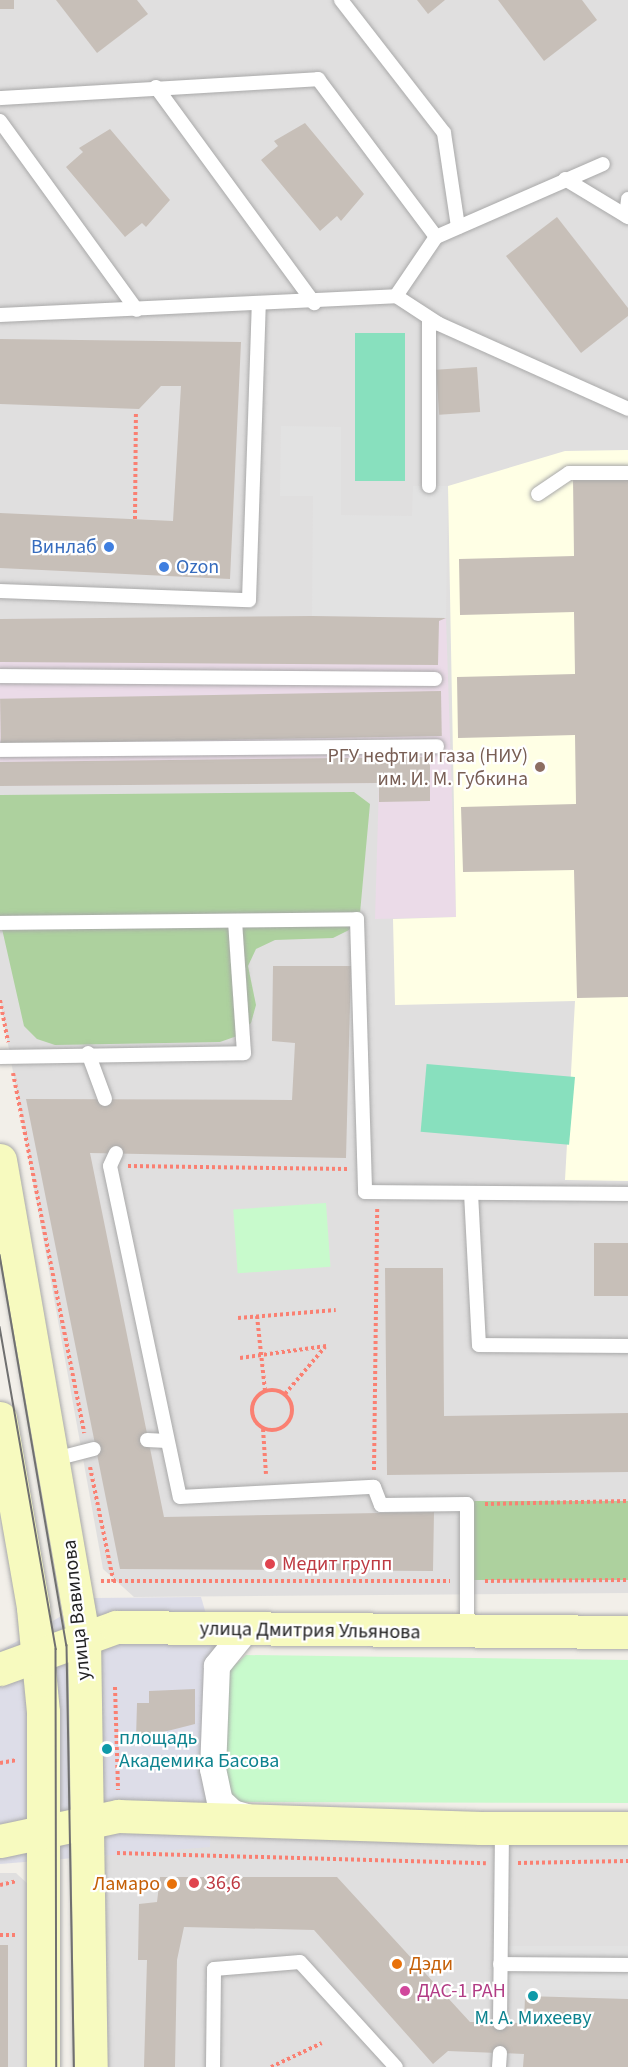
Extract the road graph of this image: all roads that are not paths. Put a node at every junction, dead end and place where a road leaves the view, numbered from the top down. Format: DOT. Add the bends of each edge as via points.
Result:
graph roads {
  1 [pos="341,0"];
  2 [pos="156,87"];
  3 [pos="0,98"];
  4 [pos="0,121"];
  5 [pos="603,164"];
  6 [pos="565,179"];
  7 [pos="628,199"];
  8 [pos="627,216"];
  9 [pos="458,227"];
  10 [pos="436,237"];
  11 [pos="396,296"];
  12 [pos="314,303"];
  13 [pos="259,306"];
  14 [pos="137,310"];
  15 [pos="0,315"];
  16 [pos="429,319"];
  17 [pos="628,409"];
  18 [pos="628,473"];
  19 [pos="429,486"];
  20 [pos="538,494"];
  21 [pos="0,591"];
  22 [pos="0,676"];
  23 [pos="435,679"];
  24 [pos="437,746"];
  25 [pos="0,750"];
  26 [pos="235,921"];
  27 [pos="0,923"];
  28 [pos="88,1053"];
  29 [pos="5,1057"];
  30 [pos="105,1099"];
  31 [pos="113,1159"];
  32 [pos="0,1160"];
  33 [pos="471,1193"];
  34 [pos="628,1194"];
  35 [pos="628,1346"];
  36 [pos="0,1418"];
  37 [pos="147,1440"];
  38 [pos="166,1441"];
  39 [pos="91,1451"];
  40 [pos="55,1460"];
  41 [pos="8,1514"];
  42 [pos="247,1629"];
  43 [pos="628,1632"];
  44 [pos="466,1634"];
  45 [pos="84,1639"];
  46 [pos="39,1656"];
  47 [pos="0,1669"];
  48 [pos="251,1818"];
  49 [pos="87,1822"];
  50 [pos="502,1828"];
  51 [pos="628,1828"];
  52 [pos="42,1832"];
  53 [pos="0,1841"];
  54 [pos="500,1964"];
  55 [pos="628,1965"];
  56 [pos="500,2023"];
  57 [pos="43,2067"];
  58 [pos="91,2067"];
  59 [pos="213,2067"];
  60 [pos="396,2067"];
  1 -- 9 [label="lane" via="444,134"];
  2 -- 3 [label="lane"];
  2 -- 10 [label="lane" via="318,79"];
  2 -- 12 [label="lane"];
  4 -- 14 [label="lane"];
  5 -- 6 [label="lane"];
  6 -- 8 [label="lane"];
  6 -- 9 [label="lane"];
  7 -- 8 [label="lane"];
  9 -- 10 [label="lane"];
  10 -- 11 [label="lane"];
  11 -- 12 [label="lane"];
  11 -- 16 [label="lane"];
  12 -- 13 [label="lane"];
  13 -- 14 [label="lane"];
  13 -- 21 [label="lane" via="249,600"];
  14 -- 15 [label="lane"];
  16 -- 17 [label="lane"];
  16 -- 19 [label="lane"];
  18 -- 20 [label="lane" via="569,473"];
  22 -- 23 [label="lane"];
  24 -- 25 [label="lane"];
  26 -- 27 [label="lane"];
  26 -- 28 [label="lane" via="244,1053"];
  26 -- 33 [label="lane" via="357,919 365,1192"];
  28 -- 29 [label="lane"];
  28 -- 30 [label="lane"];
  31 -- 38 [label="lane"];
  32 -- 40 [label="main road, улица Вавилова"];
  33 -- 34 [label="lane"];
  33 -- 35 [label="lane" via="479,1345"];
  36 -- 41 [label="main road"];
  37 -- 38 [label="lane"];
  38 -- 44 [label="lane" via="180,1497 374,1487 381,1505 467,1504"];
  39 -- 40 [label="lane"];
  40 -- 45 [label="main road, улица Вавилова"];
  41 -- 46 [label="main road"];
  42 -- 44 [label="main road, улица Дмитрия Ульянова"];
  42 -- 45 [label="main road, улица Дмитрия Ульянова" via="116,1627"];
  42 -- 48 [label="street" via="217,1666 213,1769 220,1801 233,1813"];
  43 -- 44 [label="main road, улица Дмитрия Ульянова"];
  45 -- 46 [label="main road, улица Дмитрия Ульянова"];
  45 -- 49 [label="main road, улица Вавилова"];
  46 -- 47 [label="main road, улица Дмитрия Ульянова"];
  46 -- 52 [label="main road"];
  48 -- 49 [label="main road" via="118,1816"];
  48 -- 50 [label="main road"];
  49 -- 52 [label="main road"];
  49 -- 58 [label="main road, улица Вавилова"];
  50 -- 51 [label="main road"];
  50 -- 54 [label="lane"];
  52 -- 53 [label="main road"];
  52 -- 57 [label="main road"];
  54 -- 55 [label="lane"];
  54 -- 56 [label="lane"];
  59 -- 60 [label="lane" via="214,1969 300,1962"];
}
